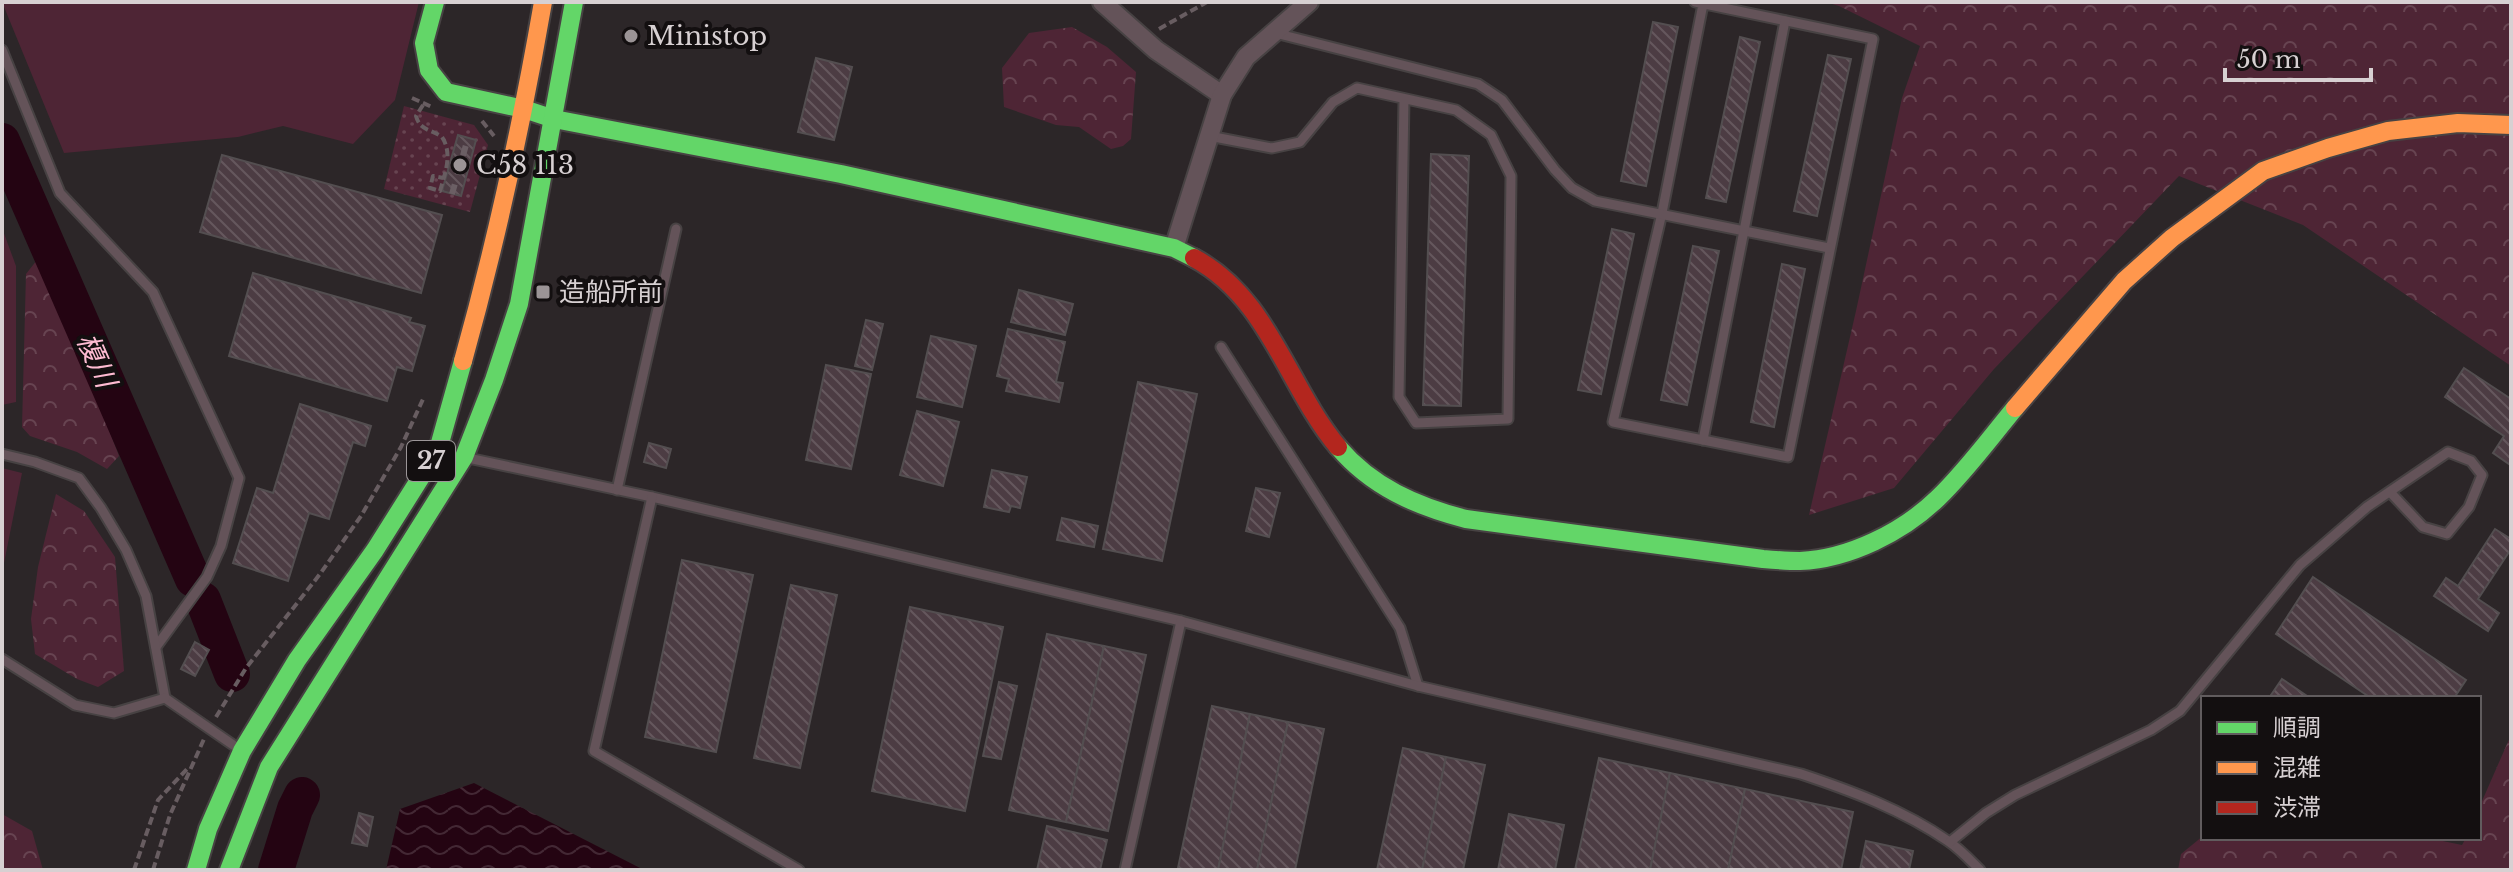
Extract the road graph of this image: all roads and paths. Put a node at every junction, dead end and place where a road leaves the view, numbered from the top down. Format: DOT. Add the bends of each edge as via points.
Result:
graph roads {
  1 [pos="435,2"];
  2 [pos="543,2"];
  3 [pos="574,2"];
  4 [pos="1102,2"];
  5 [pos="1207,2"];
  6 [pos="1309,2"];
  7 [pos="1699,3"];
  8 [pos="1785,21"];
  9 [pos="1271,32"];
  10 [pos="1143,37"];
  11 [pos="2,50"];
  12 [pos="1222,95"];
  13 [pos="412,98"];
  14 [pos="1404,99"];
  15 [pos="423,105"];
  16 [pos="437,108"];
  17 [pos="524,109"];
  18 [pos="480,119"];
  19 [pos="554,119"];
  20 [pos="2511,125"];
  21 [pos="1209,136"];
  22 [pos="497,140"];
  23 [pos="443,178"];
  24 [pos="1662,213"];
  25 [pos="676,229"];
  26 [pos="1743,230"];
  27 [pos="1174,248"];
  28 [pos="1829,248"];
  29 [pos="1221,347"];
  30 [pos="427,391"];
  31 [pos="1703,440"];
  32 [pos="438,450"];
  33 [pos="2,454"];
  34 [pos="464,457"];
  35 [pos="617,490"];
  36 [pos="2390,492"];
  37 [pos="652,497"];
  38 [pos="1181,621"];
  39 [pos="156,647"];
  40 [pos="2,659"];
  41 [pos="1418,686"];
  42 [pos="165,698"];
  43 [pos="210,729"];
  44 [pos="242,751"];
  45 [pos="192,764"];
  46 [pos="269,767"];
  47 [pos="1950,842"];
  48 [pos="134,870"];
  49 [pos="153,870"];
  50 [pos="196,870"];
  51 [pos="229,870"];
  52 [pos="799,870"];
  53 [pos="1125,870"];
  54 [pos="1980,870"];
  1 -- 17 [label="main road" via="424,43 429,70 446,92"];
  2 -- 17 [label="main road, 27"];
  3 -- 19 [label="main road, 27"];
  4 -- 10 [label="street"];
  5 -- 10 [label="path"];
  6 -- 9 [label="street"];
  7 -- 8 [label="lane"];
  7 -- 24 [label="lane"];
  8 -- 26 [label="lane"];
  8 -- 28 [label="lane" via="1873,39"];
  9 -- 12 [label="street" via="1246,57"];
  9 -- 24 [label="lane" via="1478,84 1502,100 1572,188 1595,201"];
  10 -- 12 [label="street"];
  11 -- 39 [label="lane" via="60,193 153,292 239,478 207,577"];
  12 -- 21 [label="street"];
  13 -- 15 [label="path"];
  14 -- 14 [label="lane" via="1399,397 1416,423 1508,419 1511,176 1491,135 1456,110"];
  14 -- 21 [label="lane" via="1357,88 1333,102 1300,142 1272,148"];
  15 -- 16 [label="path"];
  15 -- 23 [label="path" via="418,123 442,137 448,153"];
  17 -- 19 [label="main road"];
  17 -- 32 [label="main road, 27" via="484,287"];
  18 -- 22 [label="path"];
  19 -- 27 [label="main road" via="841,174"];
  19 -- 34 [label="main road, 27" via="519,304"];
  20 -- 27 [label="main road" via="2458,123 2388,131 2263,171 2124,281 1928,507 1873,542 1802,561 1486,523 1415,504 1363,472 1342,452 1252,310 1214,270"];
  21 -- 27 [label="street"];
  24 -- 26 [label="lane"];
  24 -- 31 [label="lane" via="1613,422"];
  25 -- 35 [label="lane"];
  26 -- 28 [label="lane"];
  26 -- 31 [label="lane"];
  28 -- 31 [label="lane" via="1788,457"];
  29 -- 41 [label="lane" via="1400,628"];
  30 -- 43 [label="path" via="361,516 246,668"];
  32 -- 34 [label="lane"];
  32 -- 44 [label="main road, 27"];
  33 -- 39 [label="lane" via="79,478 136,573"];
  34 -- 35 [label="lane"];
  34 -- 46 [label="main road, 27"];
  35 -- 37 [label="lane"];
  36 -- 36 [label="lane" via="2423,527 2447,534 2469,507 2482,475 2471,461 2448,452"];
  36 -- 47 [label="lane" via="2300,565 2180,711 2015,795"];
  37 -- 38 [label="lane"];
  37 -- 52 [label="lane" via="594,751"];
  38 -- 41 [label="lane"];
  38 -- 53 [label="lane"];
  39 -- 42 [label="lane"];
  40 -- 42 [label="lane" via="75,705 114,713"];
  41 -- 47 [label="lane" via="1801,774 1862,794"];
  42 -- 43 [label="lane"];
  43 -- 44 [label="lane"];
  43 -- 45 [label="path"];
  44 -- 46 [label="lane"];
  44 -- 50 [label="main road, 27"];
  45 -- 48 [label="path" via="158,800"];
  45 -- 49 [label="path"];
  46 -- 51 [label="main road, 27"];
  47 -- 54 [label="lane"];
}
